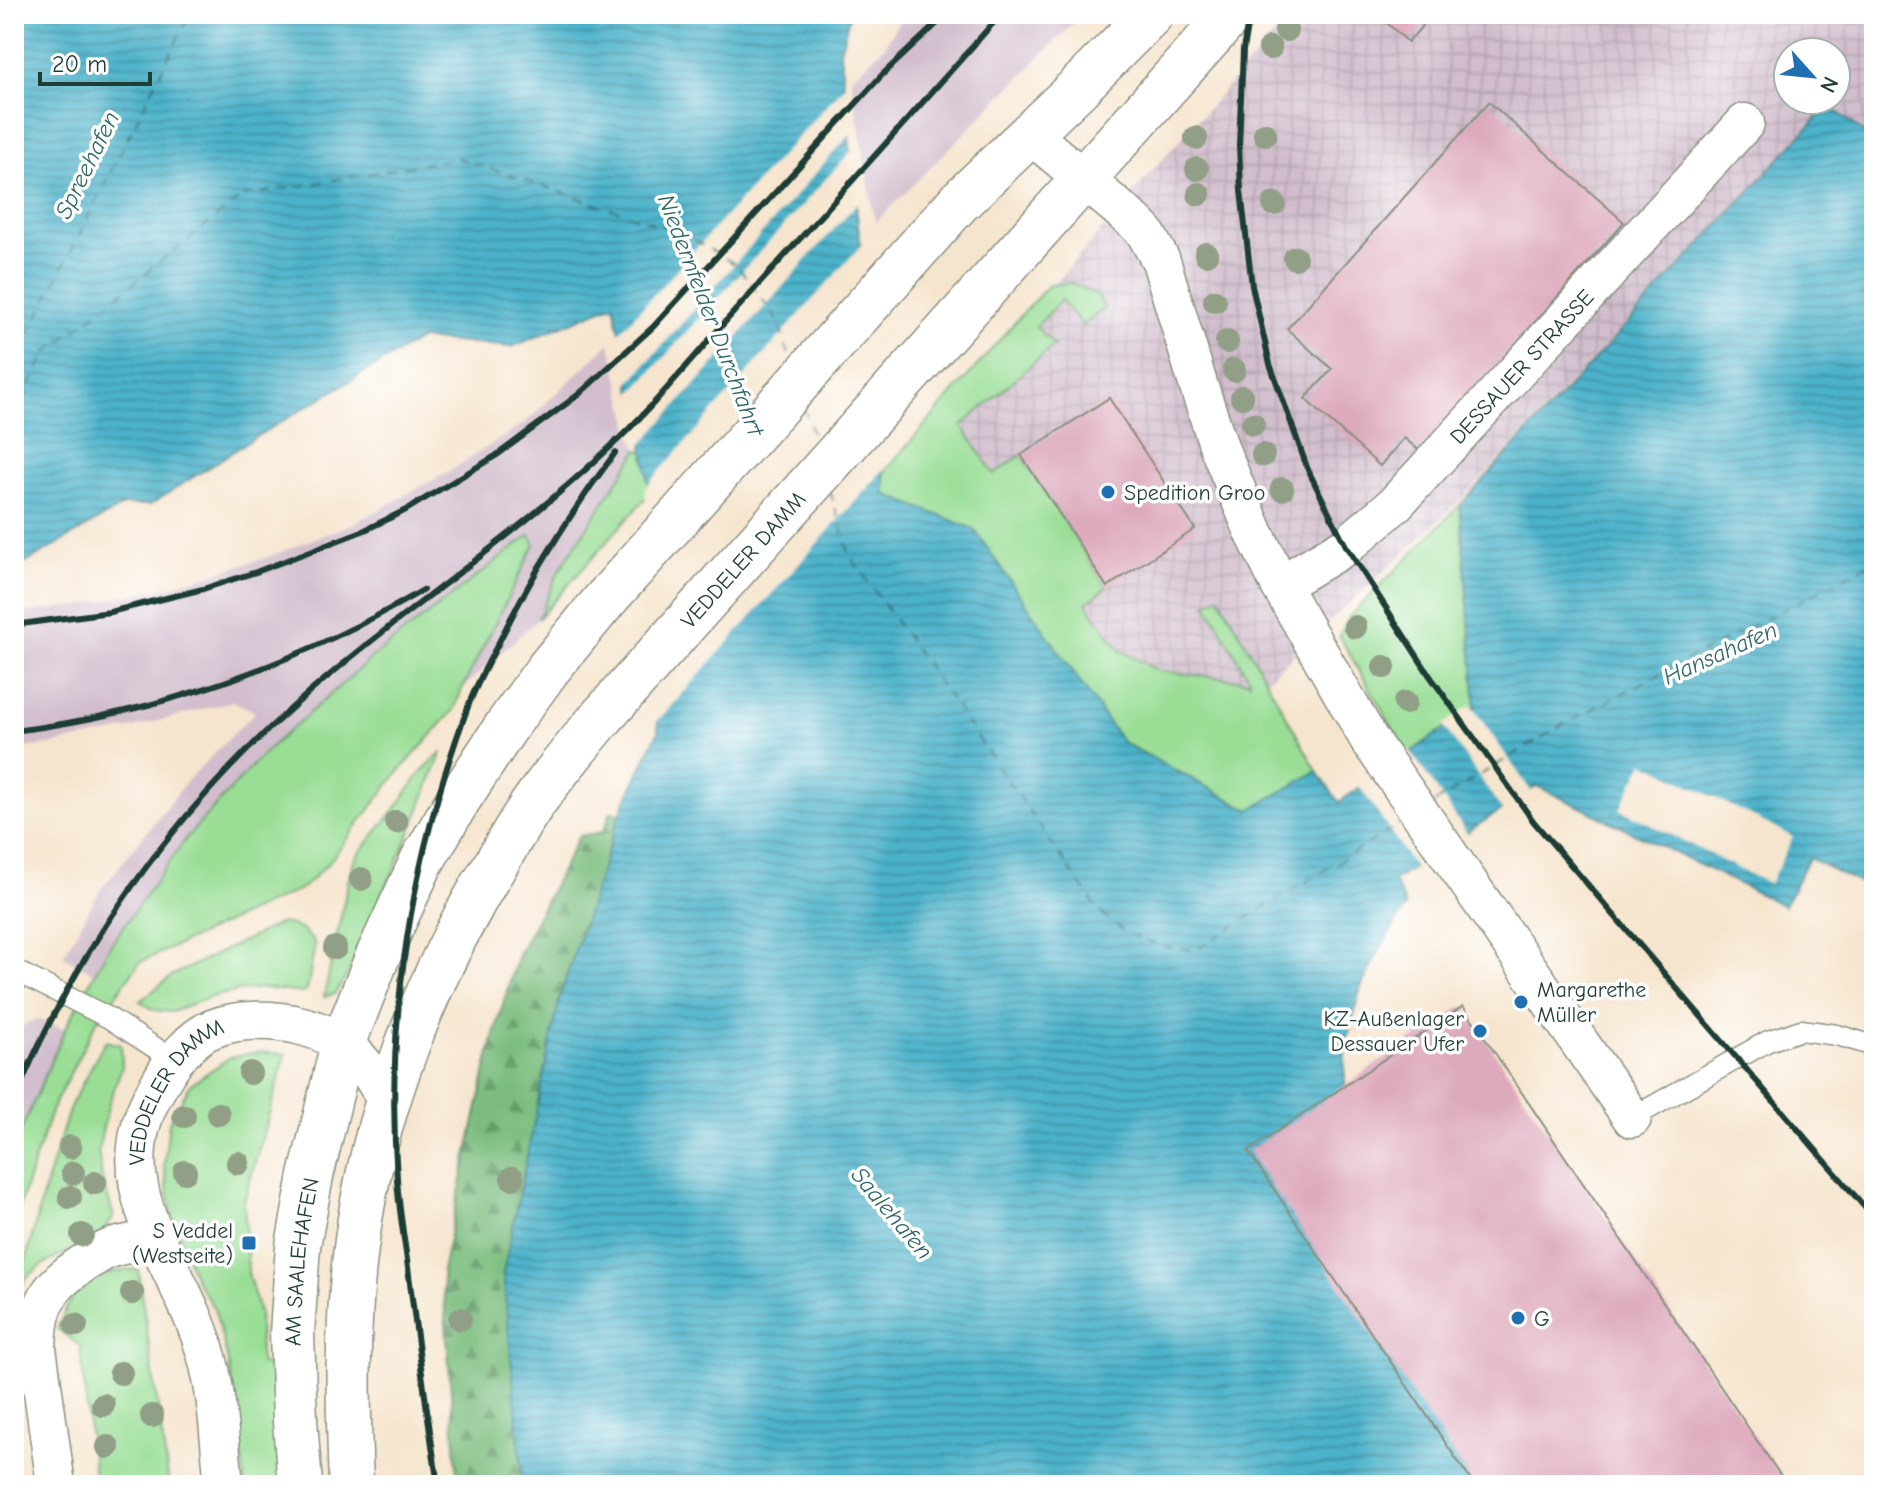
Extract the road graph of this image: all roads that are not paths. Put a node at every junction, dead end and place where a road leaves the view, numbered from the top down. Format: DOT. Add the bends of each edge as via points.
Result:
graph roads {
  1 [pos="1151,14"];
  2 [pos="1231,14"];
  3 [pos="1745,123"];
  4 [pos="1030,134"];
  5 [pos="1084,180"];
  6 [pos="1280,585"];
  7 [pos="14,985"];
  8 [pos="343,1044"];
  9 [pos="1874,1046"];
  10 [pos="174,1060"];
  11 [pos="388,1104"];
  12 [pos="1632,1118"];
  13 [pos="155,1239"];
  14 [pos="56,1485"];
  15 [pos="224,1485"];
  16 [pos="300,1485"];
  17 [pos="351,1485"];
  1 -- 4 [label="main road"];
  2 -- 5 [label="main road, VEDDELER DAMM"];
  3 -- 6 [label="street, DESSAUER STRASSE" via="1394,505 1346,546"];
  4 -- 5 [label="street"];
  4 -- 8 [label="main road" via="959,202 548,669 422,861"];
  5 -- 6 [label="street" via="1154,245 1220,450"];
  5 -- 11 [label="main road, VEDDELER DAMM" via="650,663 537,797 464,917 409,1041"];
  6 -- 12 [label="street" via="1370,741"];
  7 -- 10 [label="lane" via="20,973 109,1018"];
  8 -- 10 [label="street, VEDDELER DAMM" via="290,1023 237,1022 193,1040"];
  8 -- 11 [label="street, VEDDELER DAMM" via="368,1068"];
  8 -- 16 [label="main road, AM SAALEHAFEN" via="298,1246 292,1333"];
  9 -- 12 [label="lane" via="1801,1030 1768,1041"];
  10 -- 13 [label="street, VEDDELER DAMM" via="149,1102 136,1146 139,1187"];
  11 -- 17 [label="main road" via="356,1246 350,1307"];
  13 -- 14 [label="street" via="108,1249 73,1269 52,1288 43,1306 37,1348"];
  13 -- 15 [label="street, VEDDELER DAMM" via="204,1346"];
}
